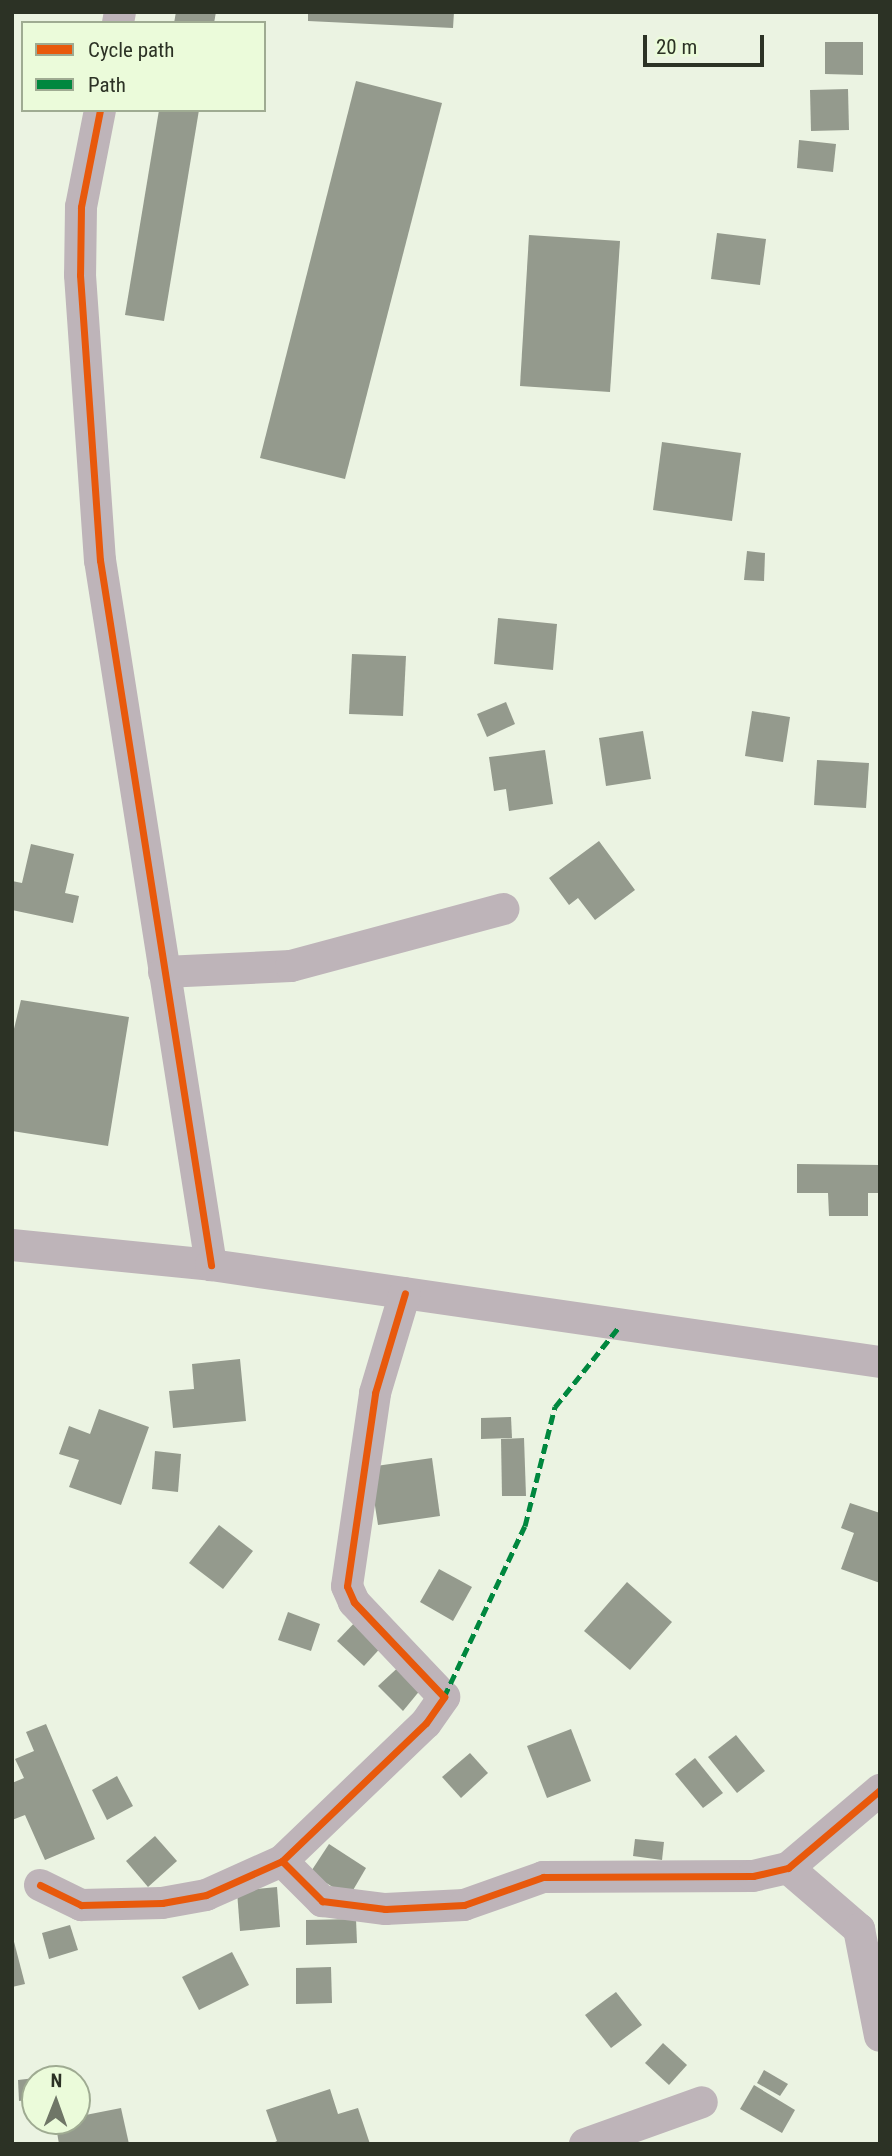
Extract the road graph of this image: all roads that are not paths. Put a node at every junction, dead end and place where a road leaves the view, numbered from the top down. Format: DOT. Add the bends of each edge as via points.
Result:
graph roads {
  1 [pos="100,112"];
  2 [pos="503,909"];
  3 [pos="164,972"];
  4 [pos="15,1253"];
  5 [pos="211,1265"];
  6 [pos="405,1293"];
  7 [pos="880,1362"];
  8 [pos="880,1790"];
  9 [pos="282,1861"];
  10 [pos="788,1868"];
  11 [pos="40,1885"];
  12 [pos="880,2036"];
  13 [pos="702,2102"];
  14 [pos="585,2144"];
  1 -- 3 [label="street" via="81,207 80,275 100,560"];
  2 -- 3 [label="street" via="291,966"];
  3 -- 5 [label="street"];
  4 -- 5 [label="street"];
  5 -- 6 [label="street"];
  6 -- 7 [label="street"];
  6 -- 9 [label="street" via="375,1393 347,1586 354,1602 444,1697 426,1723"];
  8 -- 10 [label="street"];
  9 -- 10 [label="street" via="322,1902 385,1909 464,1905 543,1877 753,1876"];
  9 -- 11 [label="street" via="206,1895 162,1903 80,1905"];
  10 -- 12 [label="street" via="859,1929"];
  13 -- 14 [label="street"];
}
